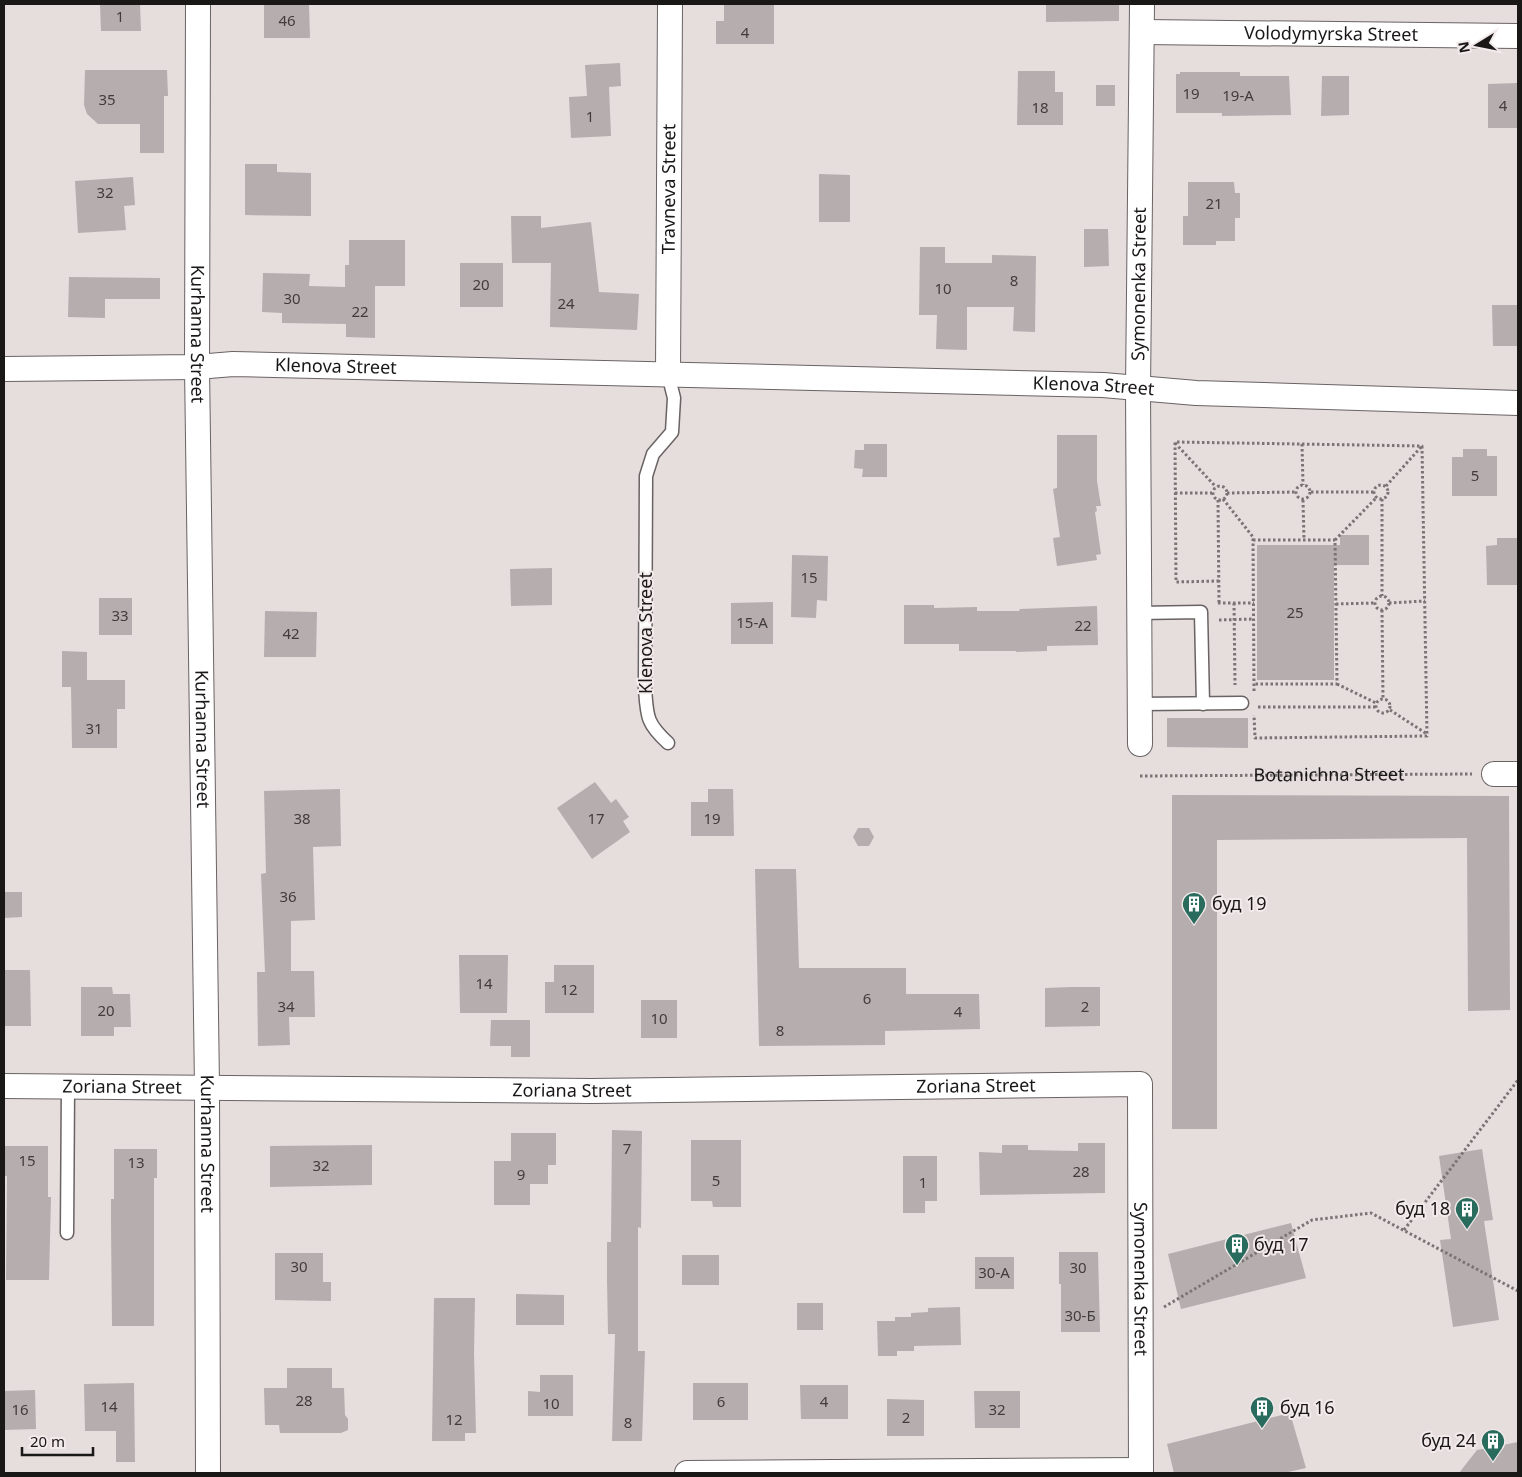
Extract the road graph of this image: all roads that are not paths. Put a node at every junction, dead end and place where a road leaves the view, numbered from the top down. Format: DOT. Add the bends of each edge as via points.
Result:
graph roads {
  1 [pos="198,4"];
  2 [pos="670,4"];
  3 [pos="1142,4"];
  4 [pos="1143,32"];
  5 [pos="1518,36"];
  6 [pos="197,367"];
  7 [pos="4,369"];
  8 [pos="668,374"];
  9 [pos="1138,389"];
  10 [pos="1518,403"];
  11 [pos="1138,613"];
  12 [pos="1238,703"];
  13 [pos="1139,704"];
  14 [pos="1203,704"];
  15 [pos="668,742"];
  16 [pos="1140,744"];
  17 [pos="1494,774"];
  18 [pos="1518,774"];
  19 [pos="1140,1084"];
  20 [pos="4,1086"];
  21 [pos="68,1086"];
  22 [pos="207,1087"];
  23 [pos="66,1233"];
  24 [pos="1141,1471"];
  25 [pos="208,1473"];
  26 [pos="687,1473"];
  1 -- 6 [label="street, Kurhanna Street"];
  2 -- 8 [label="street, Travneva Street"];
  3 -- 4 [label="street, Symonenka Street"];
  4 -- 5 [label="street, Volodymyrska Street"];
  4 -- 9 [label="street, Symonenka Street"];
  6 -- 7 [label="street, Klenova Street"];
  6 -- 8 [label="street, Klenova Street" via="233,364"];
  6 -- 22 [label="street, Kurhanna Street"];
  8 -- 9 [label="street, Klenova Street" via="1094,385"];
  8 -- 15 [label="lane, Klenova Street" via="674,398 672,432 652,454 646,476 645,688 647,713 654,730"];
  9 -- 10 [label="street, Klenova Street"];
  9 -- 11 [label="street, Symonenka Street"];
  11 -- 13 [label="street, Symonenka Street"];
  11 -- 14 [label="lane" via="1201,616"];
  12 -- 14 [label="lane"];
  13 -- 14 [label="lane"];
  13 -- 16 [label="street, Symonenka Street"];
  17 -- 18 [label="street"];
  19 -- 22 [label="street, Zoriana Street" via="592,1091"];
  19 -- 24 [label="street, Symonenka Street"];
  20 -- 21 [label="street, Zoriana Street"];
  21 -- 22 [label="street, Zoriana Street"];
  21 -- 23 [label="lane"];
  22 -- 25 [label="street, Kurhanna Street"];
  24 -- 26 [label="street"];
}
